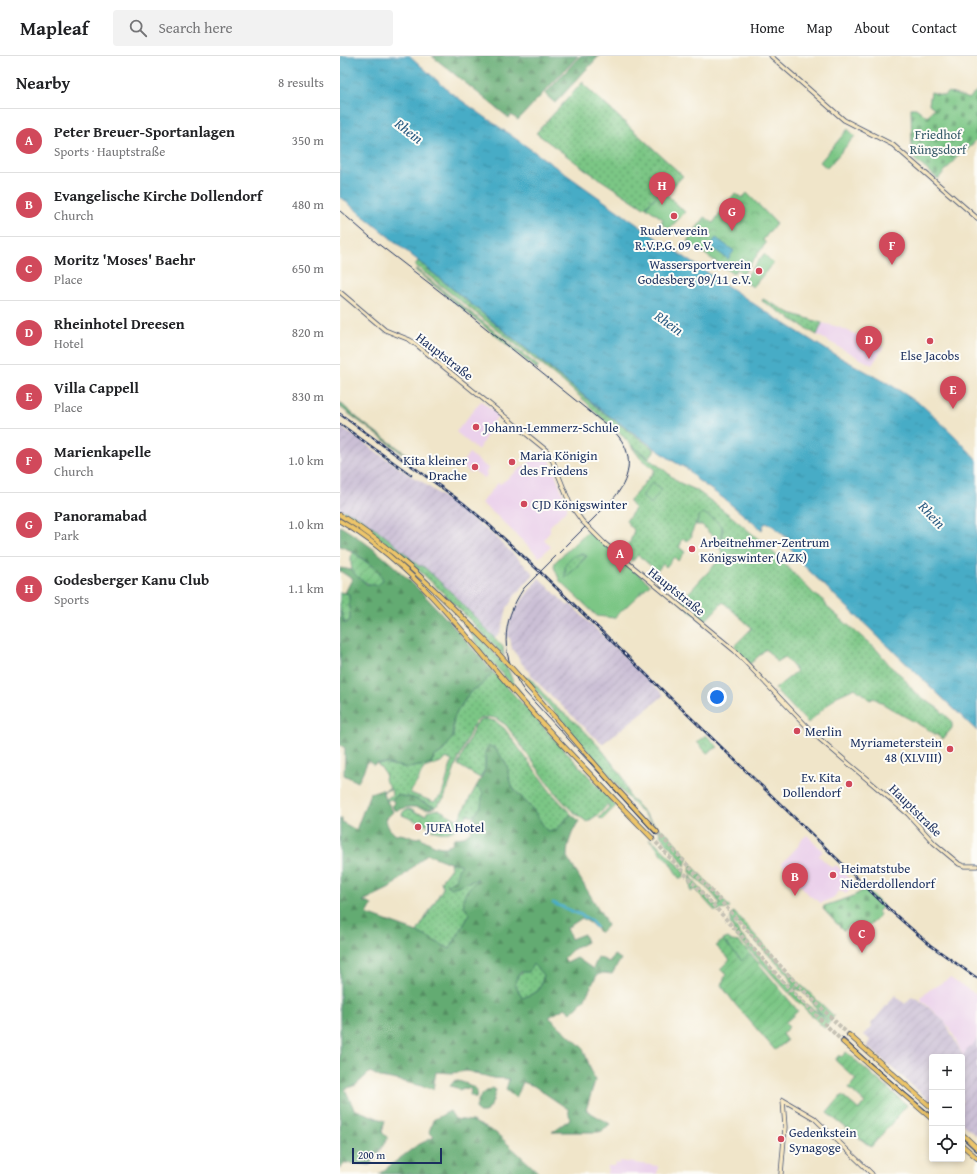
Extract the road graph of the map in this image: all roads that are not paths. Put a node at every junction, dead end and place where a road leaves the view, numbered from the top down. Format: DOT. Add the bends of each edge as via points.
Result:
graph roads {
  1 [pos="771,56"];
  2 [pos="977,218"];
  3 [pos="340,292"];
  4 [pos="340,515"];
  5 [pos="340,521"];
  6 [pos="658,832"];
  7 [pos="652,838"];
  8 [pos="977,866"];
  9 [pos="849,1035"];
  10 [pos="843,1042"];
  11 [pos="792,1105"];
  12 [pos="929,1105"];
  13 [pos="784,1112"];
  14 [pos="929,1116"];
  15 [pos="965,1137"];
  16 [pos="965,1148"];
  17 [pos="977,1148"];
  18 [pos="977,1158"];
  19 [pos="781,1174"];
  20 [pos="872,1174"];
  1 -- 2 [label="main road" via="844,120 893,145"];
  3 -- 8 [label="main road, Hauptstraße, bridge" via="385,330 418,346 545,449 552,459 570,504 582,521 604,543 735,651 815,735 902,808 934,843 959,864 967,867"];
  4 -- 6 [label="highway, bridge" via="370,534 401,559 498,652 614,786"];
  5 -- 7 [label="highway" via="374,543 437,601 532,711"];
  9 -- 12 [label="highway"];
  10 -- 14 [label="highway"];
  11 -- 13 [label="main road" via="785,1108"];
  11 -- 13 [label="main road" via="783,1100"];
  11 -- 20 [label="main road" via="821,1123"];
  13 -- 19 [label="main road"];
  15 -- 17 [label="highway"];
  16 -- 18 [label="highway"];
}
